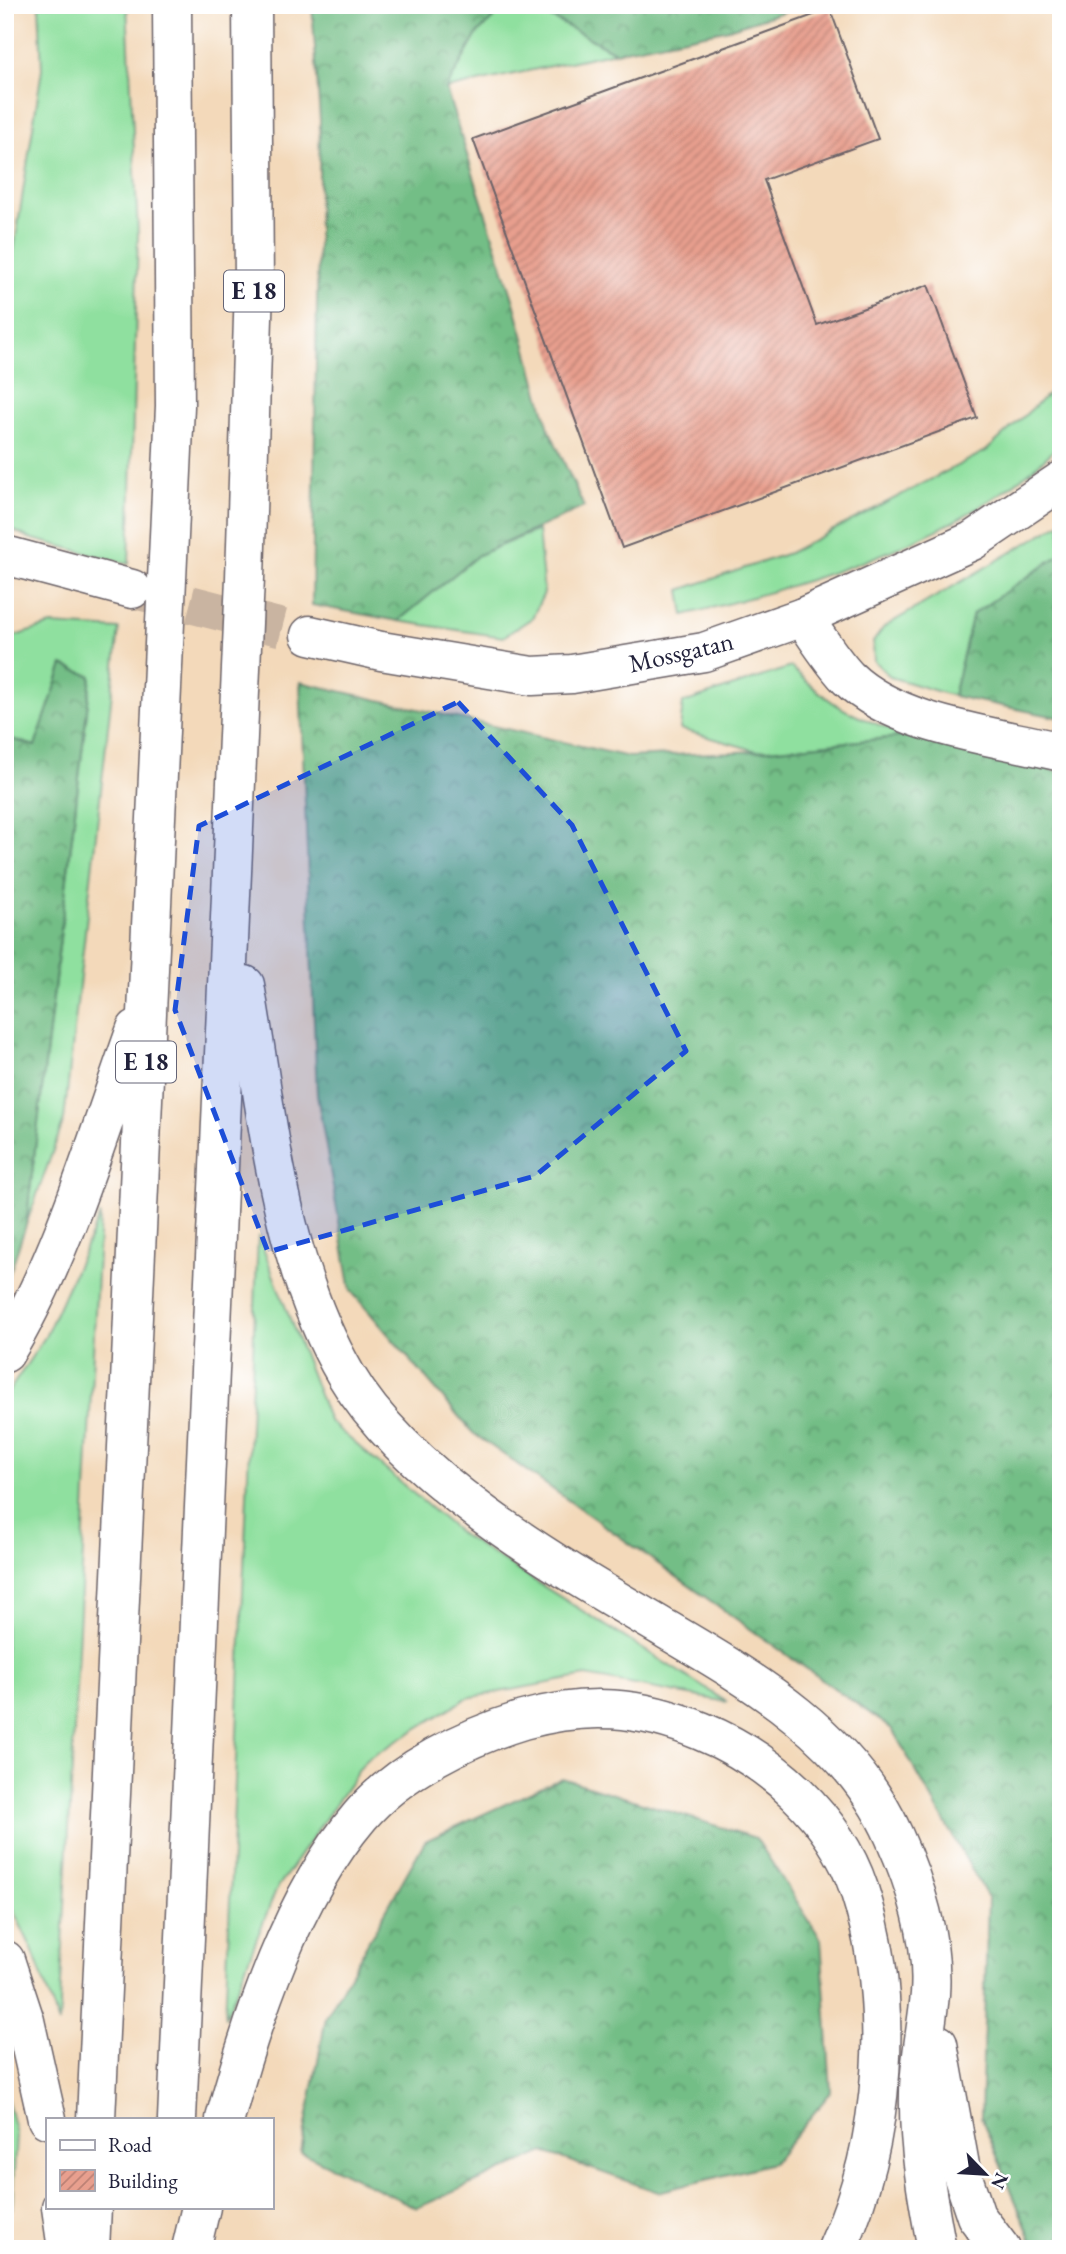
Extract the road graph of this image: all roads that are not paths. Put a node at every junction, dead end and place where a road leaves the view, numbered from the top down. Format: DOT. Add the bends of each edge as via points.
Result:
graph roads {
  1 [pos="172,5"];
  2 [pos="252,5"];
  3 [pos="1061,481"];
  4 [pos="5,555"];
  5 [pos="132,590"];
  6 [pos="803,617"];
  7 [pos="310,635"];
  8 [pos="1061,752"];
  9 [pos="233,915"];
  10 [pos="149,995"];
  11 [pos="5,1353"];
  12 [pos="5,1960"];
  13 [pos="930,1990"];
  14 [pos="47,2118"];
  15 [pos="96,2118"];
  16 [pos="177,2118"];
  17 [pos="225,2118"];
  18 [pos="61,2208"];
  19 [pos="92,2208"];
  20 [pos="187,2218"];
  21 [pos="67,2249"];
  22 [pos="90,2249"];
  23 [pos="170,2249"];
  24 [pos="837,2249"];
  25 [pos="937,2249"];
  26 [pos="1001,2249"];
  1 -- 10 [label="main road, E 18" via="175,406"];
  2 -- 9 [label="main road, E 18" via="254,285"];
  3 -- 6 [label="main road, Mossgatan" via="972,541"];
  4 -- 5 [label="main road"];
  6 -- 7 [label="main road, Mossgatan" via="704,652 572,674 532,676 393,654"];
  6 -- 8 [label="main road" via="848,678 875,698 918,716"];
  9 -- 13 [label="main road" via="286,1220 320,1321 347,1377 390,1434 512,1536 789,1707 833,1749 893,1832 916,1893 930,1950"];
  9 -- 16 [label="main road, E 18"];
  10 -- 11 [label="main road" via="65,1223 25,1321"];
  10 -- 15 [label="main road, E 18"];
  12 -- 14 [label="main road" via="25,2021"];
  13 -- 25 [label="main road" via="919,2089 919,2147"];
  13 -- 26 [label="main road" via="961,2171 976,2216"];
  17 -- 24 [label="main road" via="273,1966 314,1885 361,1815 421,1764 493,1729 560,1710 628,1708 731,1743 770,1769 801,1798 834,1840 858,1888 878,1992 881,2081 872,2148"];
  18 -- 21 [label="main road"];
  19 -- 22 [label="main road"];
  20 -- 23 [label="main road"];
}
